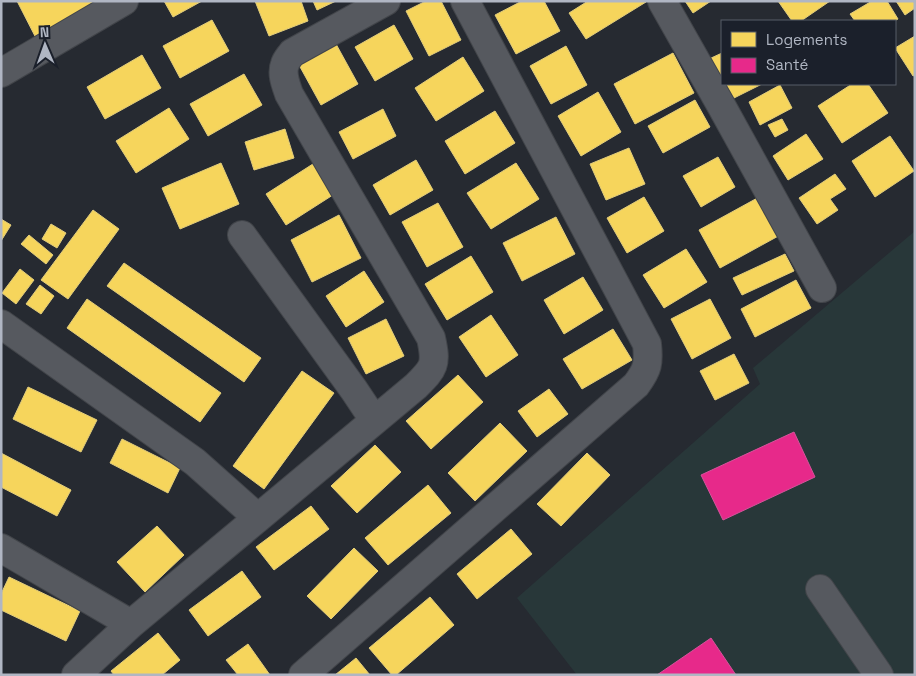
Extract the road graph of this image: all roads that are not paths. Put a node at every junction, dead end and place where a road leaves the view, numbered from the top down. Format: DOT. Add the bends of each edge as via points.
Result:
graph roads {
  1 [pos="124,1"];
  2 [pos="386,1"];
  3 [pos="465,1"];
  4 [pos="662,1"];
  5 [pos="1,73"];
  6 [pos="242,235"];
  7 [pos="822,288"];
  8 [pos="1,324"];
  9 [pos="374,420"];
  10 [pos="258,518"];
  11 [pos="1,548"];
  12 [pos="820,589"];
  13 [pos="131,624"];
  14 [pos="76,675"];
  15 [pos="303,675"];
  16 [pos="880,675"];
  1 -- 5 [label="street"];
  2 -- 9 [label="street" via="292,53 284,73 289,94 431,338 434,366 416,386"];
  3 -- 15 [label="street" via="647,344 645,373 636,385"];
  4 -- 7 [label="street"];
  6 -- 9 [label="street"];
  8 -- 10 [label="street" via="195,462"];
  9 -- 10 [label="street"];
  10 -- 13 [label="street"];
  11 -- 13 [label="street"];
  12 -- 16 [label="street"];
  13 -- 14 [label="street"];
}
